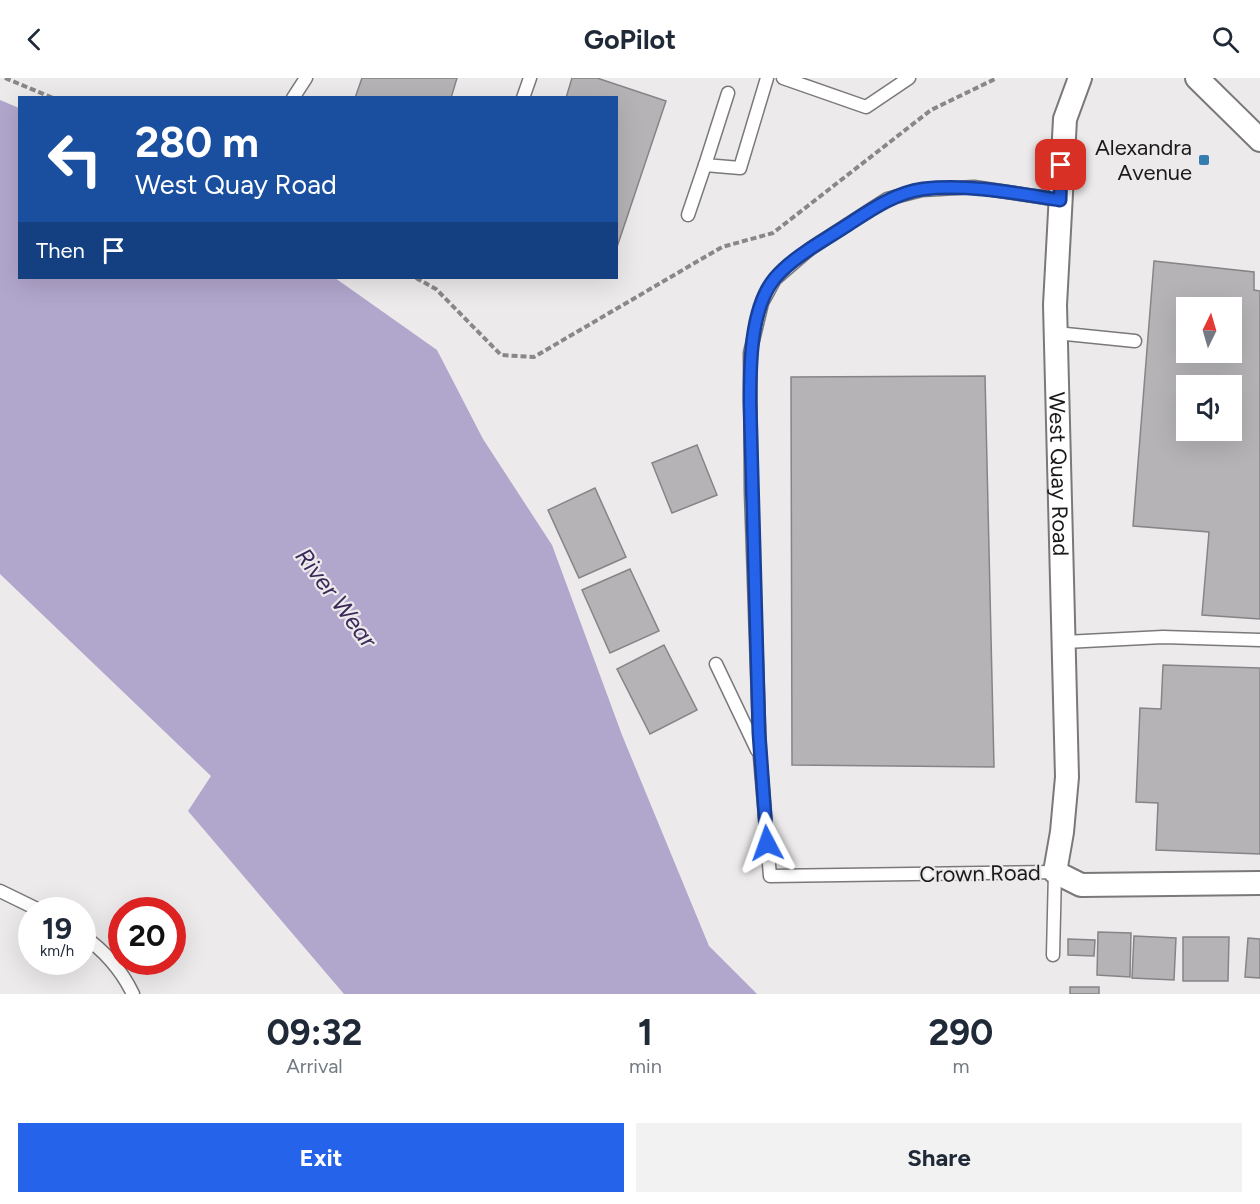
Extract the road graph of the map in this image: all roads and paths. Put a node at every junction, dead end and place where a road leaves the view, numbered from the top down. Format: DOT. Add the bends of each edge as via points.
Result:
graph roads {
  1 [pos="4,78"];
  2 [pos="306,78"];
  3 [pos="530,78"];
  4 [pos="767,78"];
  5 [pos="783,78"];
  6 [pos="909,78"];
  7 [pos="997,78"];
  8 [pos="1080,78"];
  9 [pos="1197,78"];
  10 [pos="728,93"];
  11 [pos="48,96"];
  12 [pos="294,96"];
  13 [pos="524,96"];
  14 [pos="1260,140"];
  15 [pos="705,165"];
  16 [pos="1060,200"];
  17 [pos="688,215"];
  18 [pos="418,279"];
  19 [pos="1056,333"];
  20 [pos="1135,341"];
  21 [pos="1260,640"];
  22 [pos="1065,642"];
  23 [pos="716,664"];
  24 [pos="760,757"];
  25 [pos="1054,872"];
  26 [pos="1260,883"];
  27 [pos="0,891"];
  28 [pos="18,900"];
  29 [pos="96,945"];
  30 [pos="1053,955"];
  31 [pos="133,994"];
  1 -- 11 [label="path"];
  2 -- 12 [label="lane"];
  3 -- 13 [label="lane"];
  4 -- 15 [label="lane" via="740,168"];
  5 -- 6 [label="lane" via="866,107"];
  7 -- 18 [label="path" via="931,110 773,233 722,247 534,357 501,355 436,289"];
  8 -- 16 [label="street, West Quay Road" via="1065,119"];
  9 -- 14 [label="street"];
  10 -- 15 [label="lane"];
  15 -- 17 [label="lane"];
  16 -- 19 [label="street, West Quay Road"];
  16 -- 24 [label="lane" via="974,187 921,189 887,199 811,248 775,279 762,303 750,352"];
  19 -- 20 [label="lane"];
  19 -- 22 [label="street, West Quay Road"];
  21 -- 22 [label="lane" via="1163,637"];
  22 -- 25 [label="street, West Quay Road" via="1067,777"];
  23 -- 24 [label="lane"];
  24 -- 25 [label="lane, Crown Road" via="770,876"];
  25 -- 26 [label="street, Crown Road" via="1081,885"];
  25 -- 30 [label="lane"];
  27 -- 28 [label="lane"];
  29 -- 31 [label="lane" via="122,972"];
}
